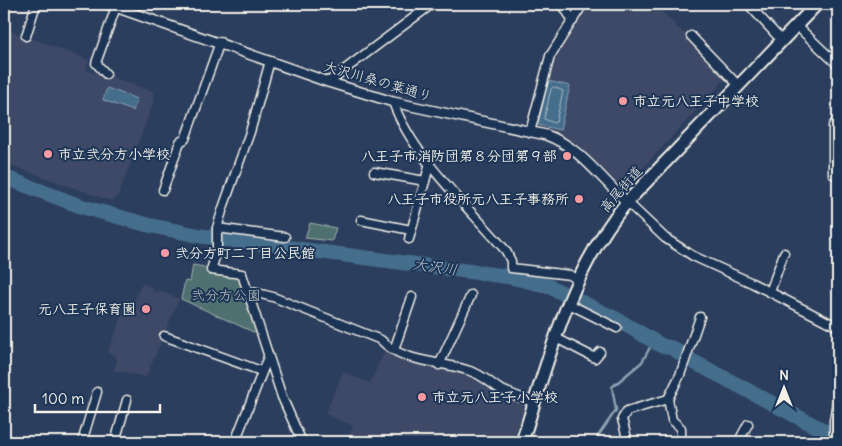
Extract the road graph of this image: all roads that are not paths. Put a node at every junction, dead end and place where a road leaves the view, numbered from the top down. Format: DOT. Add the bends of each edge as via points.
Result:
graph roads {
  1 [pos="36,4"];
  2 [pos="432,4"];
  3 [pos="562,4"];
  4 [pos="583,4"];
  5 [pos="748,4"];
  6 [pos="817,4"];
  7 [pos="111,5"];
  8 [pos="573,21"];
  9 [pos="797,26"];
  10 [pos="26,36"];
  11 [pos="691,36"];
  12 [pos="782,41"];
  13 [pos="220,42"];
  14 [pos="270,61"];
  15 [pos="838,65"];
  16 [pos="106,74"];
  17 [pos="328,82"];
  18 [pos="739,86"];
  19 [pos="393,102"];
  20 [pos="838,118"];
  21 [pos="530,132"];
  22 [pos="430,163"];
  23 [pos="374,172"];
  24 [pos="833,174"];
  25 [pos="425,181"];
  26 [pos="163,190"];
  27 [pos="627,202"];
  28 [pos="361,220"];
  29 [pos="217,230"];
  30 [pos="412,230"];
  31 [pos="285,237"];
  32 [pos="409,239"];
  33 [pos="784,253"];
  34 [pos="576,284"];
  35 [pos="249,291"];
  36 [pos="770,292"];
  37 [pos="471,295"];
  38 [pos="412,297"];
  39 [pos="569,303"];
  40 [pos="700,317"];
  41 [pos="838,326"];
  42 [pos="618,328"];
  43 [pos="164,336"];
  44 [pos="556,338"];
  45 [pos="394,350"];
  46 [pos="600,352"];
  47 [pos="268,357"];
  48 [pos="438,366"];
  49 [pos="261,371"];
  50 [pos="97,392"];
  51 [pos="838,397"];
  52 [pos="127,400"];
  53 [pos="668,400"];
  54 [pos="535,403"];
  55 [pos="748,424"];
  56 [pos="82,442"];
  57 [pos="115,442"];
  58 [pos="235,442"];
  59 [pos="302,442"];
  60 [pos="522,442"];
  61 [pos="628,442"];
  62 [pos="681,442"];
  63 [pos="742,442"];
  64 [pos="834,442"];
  1 -- 10 [label="street"];
  2 -- 17 [label="street"];
  3 -- 8 [label="street"];
  4 -- 8 [label="street"];
  5 -- 12 [label="street"];
  6 -- 9 [label="main road, 高尾街道"];
  7 -- 13 [label="street, 大沢川桑の葉通り"];
  7 -- 16 [label="street" via="96,63"];
  8 -- 21 [label="street" via="550,56"];
  9 -- 12 [label="main road, 高尾街道"];
  9 -- 15 [label="street"];
  11 -- 18 [label="street"];
  12 -- 18 [label="main road, 高尾街道"];
  13 -- 14 [label="street, 大沢川桑の葉通り"];
  13 -- 26 [label="street" via="185,140 180,142"];
  14 -- 17 [label="street, 大沢川桑の葉通り"];
  14 -- 29 [label="street"];
  17 -- 19 [label="street, 大沢川桑の葉通り"];
  18 -- 27 [label="main road, 高尾街道"];
  19 -- 21 [label="street, 大沢川桑の葉通り"];
  19 -- 22 [label="street" via="399,118"];
  20 -- 24 [label="street" via="833,126"];
  21 -- 27 [label="street, 大沢川桑の葉通り" via="560,140 573,149"];
  22 -- 25 [label="street"];
  22 -- 34 [label="street" via="506,251 511,268 570,275"];
  23 -- 25 [label="street"];
  25 -- 30 [label="street"];
  27 -- 34 [label="main road, 高尾街道" via="608,227"];
  27 -- 36 [label="street" via="665,238 693,256"];
  28 -- 30 [label="street"];
  29 -- 31 [label="street"];
  29 -- 35 [label="street" via="211,270 242,274"];
  30 -- 32 [label="street"];
  33 -- 36 [label="street"];
  34 -- 39 [label="main road, 高尾街道"];
  35 -- 45 [label="street" via="274,297 381,340"];
  35 -- 47 [label="street"];
  36 -- 41 [label="street"];
  37 -- 48 [label="street"];
  38 -- 45 [label="street"];
  39 -- 42 [label="street"];
  39 -- 44 [label="main road, 高尾街道"];
  40 -- 53 [label="street"];
  43 -- 49 [label="street"];
  44 -- 46 [label="street" via="595,358"];
  44 -- 54 [label="main road, 高尾街道"];
  45 -- 48 [label="street"];
  47 -- 49 [label="street"];
  47 -- 59 [label="street"];
  48 -- 54 [label="street" via="477,374 500,389"];
  49 -- 58 [label="street"];
  50 -- 56 [label="street"];
  51 -- 64 [label="street"];
  52 -- 57 [label="street"];
  53 -- 61 [label="street" via="627,411 622,419"];
  53 -- 62 [label="street" via="672,420 681,428"];
  54 -- 60 [label="main road, 高尾街道"];
  55 -- 63 [label="street" via="741,437"];
}
